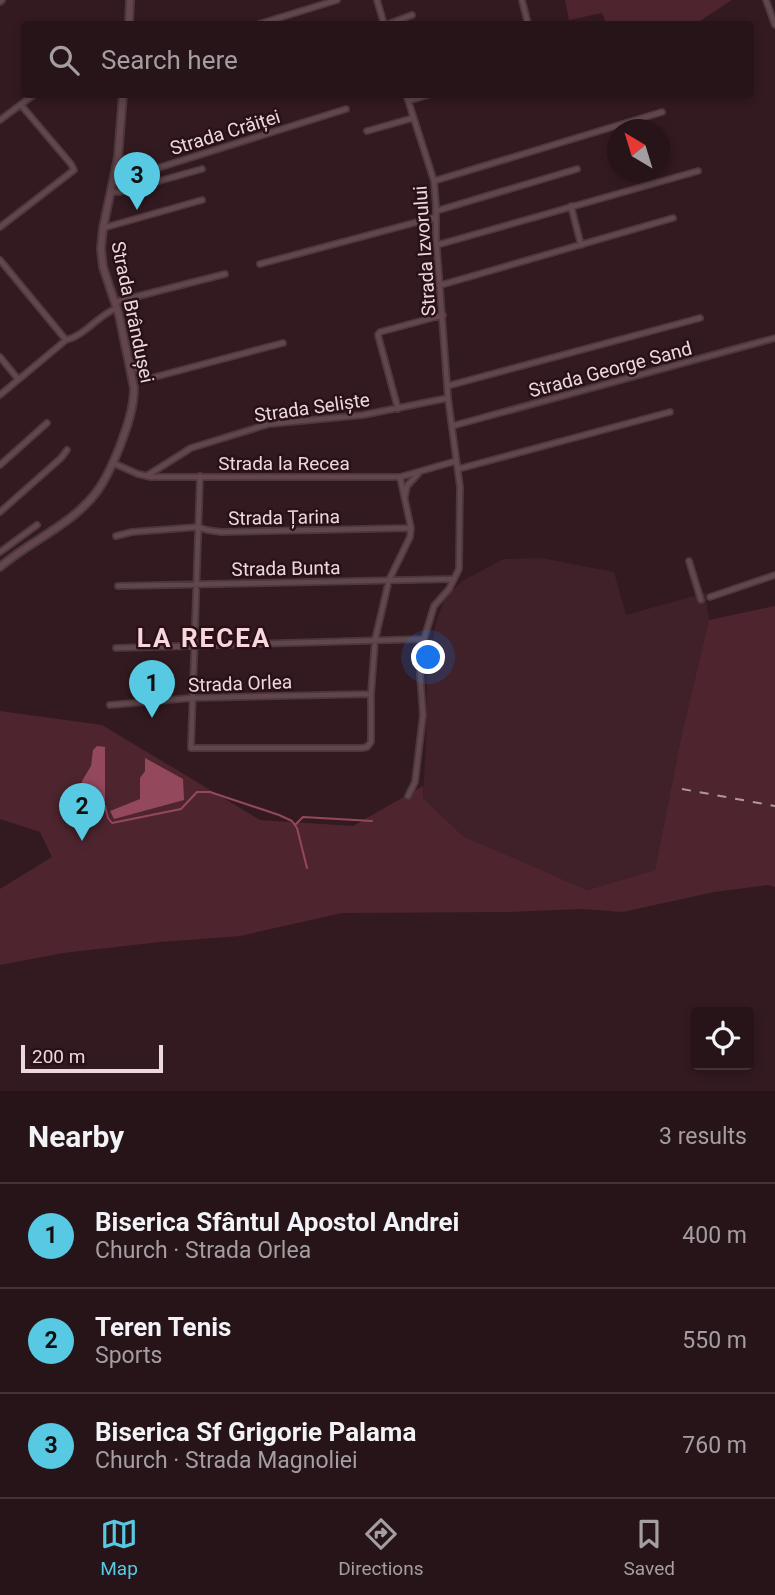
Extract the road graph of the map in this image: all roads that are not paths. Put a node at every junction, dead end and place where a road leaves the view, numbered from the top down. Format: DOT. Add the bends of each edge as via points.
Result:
graph roads {
  1 [pos="130,0"];
  2 [pos="337,0"];
  3 [pos="377,0"];
  4 [pos="522,0"];
  5 [pos="766,0"];
  6 [pos="412,15"];
  7 [pos="129,21"];
  8 [pos="269,21"];
  9 [pos="385,21"];
  10 [pos="395,21"];
  11 [pos="527,21"];
  12 [pos="775,23"];
  13 [pos="29,98"];
  14 [pos="123,98"];
  15 [pos="407,98"];
  16 [pos="418,98"];
  17 [pos="408,101"];
  18 [pos="21,104"];
  19 [pos="346,109"];
  20 [pos="662,112"];
  21 [pos="413,118"];
  22 [pos="0,120"];
  23 [pos="367,131"];
  24 [pos="202,169"];
  25 [pos="577,169"];
  26 [pos="698,171"];
  27 [pos="434,181"];
  28 [pos="113,182"];
  29 [pos="111,192"];
  30 [pos="202,200"];
  31 [pos="571,206"];
  32 [pos="436,214"];
  33 [pos="673,218"];
  34 [pos="0,227"];
  35 [pos="103,228"];
  36 [pos="437,245"];
  37 [pos="581,245"];
  38 [pos="0,260"];
  39 [pos="260,264"];
  40 [pos="225,274"];
  41 [pos="441,285"];
  42 [pos="116,305"];
  43 [pos="443,315"];
  44 [pos="700,318"];
  45 [pos="775,338"];
  46 [pos="66,340"];
  47 [pos="283,343"];
  48 [pos="0,356"];
  49 [pos="128,361"];
  50 [pos="18,379"];
  51 [pos="447,386"];
  52 [pos="0,395"];
  53 [pos="448,398"];
  54 [pos="398,409"];
  55 [pos="670,412"];
  56 [pos="47,424"];
  57 [pos="452,426"];
  58 [pos="67,450"];
  59 [pos="456,461"];
  60 [pos="113,463"];
  61 [pos="0,465"];
  62 [pos="422,470"];
  63 [pos="458,470"];
  64 [pos="147,476"];
  65 [pos="200,477"];
  66 [pos="400,477"];
  67 [pos="404,496"];
  68 [pos="0,512"];
  69 [pos="37,525"];
  70 [pos="198,527"];
  71 [pos="411,528"];
  72 [pos="117,536"];
  73 [pos="0,552"];
  74 [pos="689,561"];
  75 [pos="1,565"];
  76 [pos="775,575"];
  77 [pos="454,579"];
  78 [pos="389,580"];
  79 [pos="197,584"];
  80 [pos="118,586"];
  81 [pos="710,597"];
  82 [pos="701,600"];
  83 [pos="424,639"];
  84 [pos="375,640"];
  85 [pos="194,645"];
  86 [pos="116,648"];
  87 [pos="371,694"];
  88 [pos="192,698"];
  89 [pos="110,705"];
  90 [pos="408,796"];
  1 -- 7 [label="main road"];
  2 -- 8 [label="street"];
  3 -- 9 [label="street"];
  4 -- 11 [label="street"];
  5 -- 12 [label="street"];
  6 -- 10 [label="street"];
  13 -- 18 [label="street"];
  14 -- 28 [label="main road, Strada Brândușei"];
  15 -- 17 [label="street, Strada Izvorului"];
  16 -- 17 [label="street"];
  17 -- 21 [label="street, Strada Izvorului"];
  18 -- 22 [label="street"];
  18 -- 34 [label="street" via="74,170"];
  19 -- 28 [label="street, Strada Crăiței"];
  20 -- 27 [label="street"];
  21 -- 23 [label="street"];
  21 -- 27 [label="street, Strada Izvorului"];
  24 -- 29 [label="street"];
  25 -- 32 [label="street"];
  26 -- 31 [label="street"];
  27 -- 32 [label="street, Strada Izvorului"];
  28 -- 29 [label="main road, Strada Brândușei"];
  29 -- 35 [label="main road, Strada Brândușei"];
  30 -- 35 [label="street"];
  31 -- 36 [label="street"];
  31 -- 37 [label="street"];
  32 -- 36 [label="street, Strada Izvorului"];
  32 -- 39 [label="street"];
  33 -- 37 [label="street"];
  35 -- 42 [label="main road, Strada Brândușei" via="102,258"];
  36 -- 41 [label="street, Strada Izvorului"];
  37 -- 41 [label="street"];
  38 -- 46 [label="street"];
  40 -- 42 [label="street"];
  41 -- 43 [label="street, Strada Izvorului"];
  42 -- 46 [label="street"];
  42 -- 49 [label="main road, Strada Brândușei"];
  43 -- 51 [label="street, Strada Izvorului"];
  43 -- 54 [label="street" via="378,335"];
  44 -- 51 [label="street"];
  45 -- 57 [label="street, Strada George Sand"];
  46 -- 50 [label="street"];
  47 -- 49 [label="street" via="151,378"];
  48 -- 50 [label="street"];
  49 -- 60 [label="main road, Strada Brândușei" via="133,405"];
  50 -- 52 [label="street"];
  51 -- 53 [label="street, Strada Izvorului"];
  53 -- 54 [label="street, Strada Seliște"];
  53 -- 57 [label="street, Strada Izvorului"];
  54 -- 64 [label="street, Strada Seliște" via="258,426 191,447"];
  55 -- 63 [label="street"];
  56 -- 61 [label="street"];
  57 -- 59 [label="street, Strada Izvorului"];
  58 -- 68 [label="street"];
  59 -- 62 [label="street, Strada la Recea"];
  59 -- 63 [label="street, Strada Izvorului"];
  60 -- 64 [label="street, Strada la Recea"];
  60 -- 75 [label="main road, Strada Brândușei" via="99,489 80,509"];
  62 -- 66 [label="street, Strada la Recea"];
  62 -- 67 [label="street" via="410,481"];
  63 -- 77 [label="street, Strada Izvorului" via="459,569"];
  64 -- 65 [label="street, Strada la Recea"];
  65 -- 66 [label="street, Strada la Recea"];
  65 -- 70 [label="street"];
  66 -- 67 [label="street"];
  67 -- 71 [label="street"];
  69 -- 73 [label="street"];
  70 -- 71 [label="street, Strada Țarina" via="221,532"];
  70 -- 72 [label="street, Strada Țarina"];
  70 -- 79 [label="street"];
  71 -- 78 [label="street"];
  74 -- 82 [label="street"];
  76 -- 81 [label="street"];
  77 -- 78 [label="street, Strada Bunta"];
  77 -- 83 [label="street, Strada Izvorului" via="434,606"];
  78 -- 79 [label="street, Strada Bunta"];
  78 -- 84 [label="street"];
  79 -- 80 [label="street, Strada Bunta"];
  79 -- 85 [label="street"];
  83 -- 84 [label="street"];
  83 -- 90 [label="street, Strada Izvorului" via="420,674 423,715 415,782"];
  84 -- 85 [label="street"];
  84 -- 87 [label="street"];
  85 -- 86 [label="street"];
  85 -- 88 [label="street"];
  87 -- 88 [label="street, Strada Orlea"];
  87 -- 88 [label="street" via="371,742 362,748 191,748"];
  88 -- 89 [label="street, Strada Orlea"];
}
